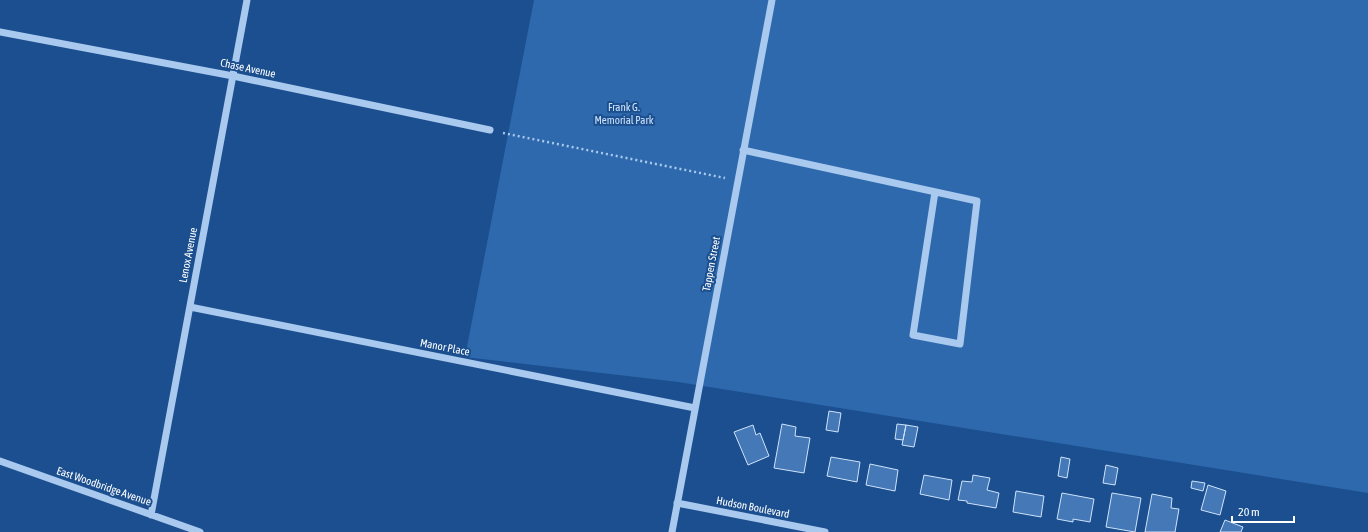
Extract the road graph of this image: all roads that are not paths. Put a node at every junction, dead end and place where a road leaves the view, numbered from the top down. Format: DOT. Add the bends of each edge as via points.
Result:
graph roads {
  1 [pos="247,0"];
  2 [pos="772,0"];
  3 [pos="0,32"];
  4 [pos="233,76"];
  5 [pos="490,130"];
  6 [pos="743,150"];
  7 [pos="935,192"];
  8 [pos="190,307"];
  9 [pos="695,408"];
  10 [pos="0,461"];
  11 [pos="677,503"];
  12 [pos="151,515"];
  13 [pos="200,532"];
  14 [pos="672,532"];
  15 [pos="825,532"];
  1 -- 4 [label="street, Lenox Avenue"];
  2 -- 6 [label="street, Tappen Street"];
  3 -- 4 [label="street, Chase Avenue"];
  4 -- 5 [label="street, Chase Avenue"];
  4 -- 8 [label="street, Lenox Avenue"];
  6 -- 7 [label="street"];
  6 -- 9 [label="street, Tappen Street"];
  7 -- 7 [label="street" via="977,201 960,344 913,335"];
  8 -- 9 [label="street, Manor Place"];
  8 -- 12 [label="street, Lenox Avenue"];
  9 -- 11 [label="street, Tappen Street"];
  10 -- 12 [label="street, East Woodbridge Avenue"];
  11 -- 14 [label="street, Tappen Street"];
  11 -- 15 [label="street, Hudson Boulevard"];
  12 -- 13 [label="street, East Woodbridge Avenue"];
}
